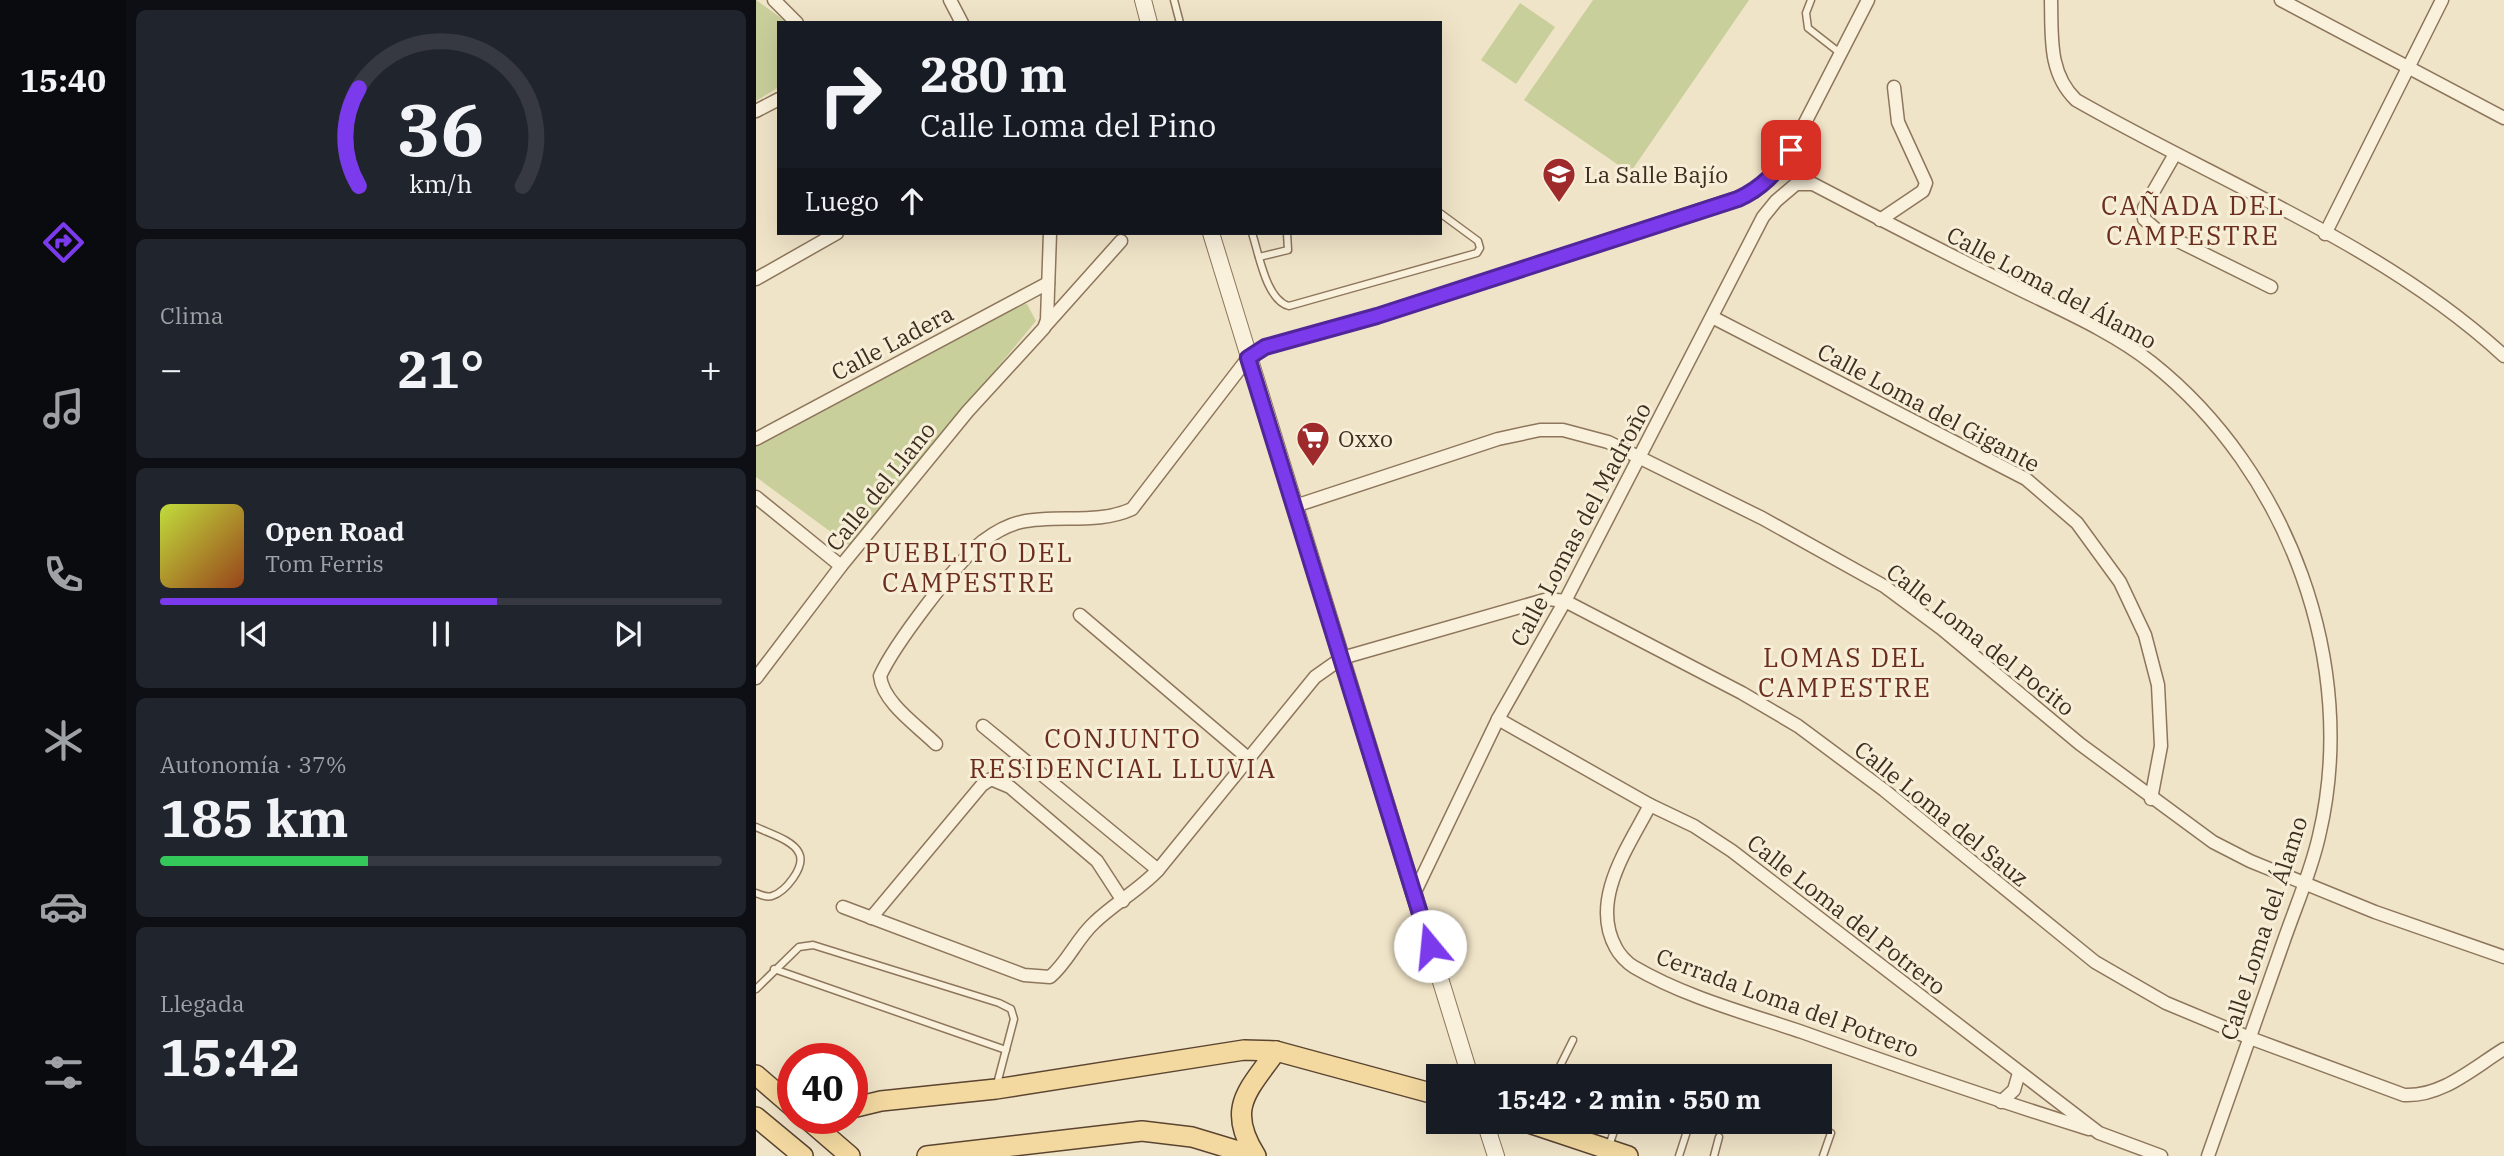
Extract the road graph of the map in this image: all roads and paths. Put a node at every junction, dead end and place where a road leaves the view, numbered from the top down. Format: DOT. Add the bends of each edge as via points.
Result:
graph roads {
  1 [pos="774,0"];
  2 [pos="950,0"];
  3 [pos="1143,0"];
  4 [pos="1174,0"];
  5 [pos="1811,0"];
  6 [pos="1868,0"];
  7 [pos="2281,0"];
  8 [pos="2442,0"];
  9 [pos="2051,1"];
  10 [pos="795,21"];
  11 [pos="960,21"];
  12 [pos="1148,21"];
  13 [pos="1180,21"];
  14 [pos="1842,54"];
  15 [pos="2409,66"];
  16 [pos="1894,87"];
  17 [pos="777,100"];
  18 [pos="756,111"];
  19 [pos="2504,118"];
  20 [pos="2175,154"];
  21 [pos="1796,184"];
  22 [pos="1442,214"];
  23 [pos="1880,220"];
  24 [pos="2325,234"];
  25 [pos="833,235"];
  26 [pos="1050,235"];
  27 [pos="1212,235"];
  28 [pos="1253,235"];
  29 [pos="1287,235"];
  30 [pos="1121,242"];
  31 [pos="1259,257"];
  32 [pos="756,279"];
  33 [pos="1048,283"];
  34 [pos="2270,287"];
  35 [pos="1712,317"];
  36 [pos="1044,328"];
  37 [pos="2504,356"];
  38 [pos="1248,358"];
  39 [pos="756,439"];
  40 [pos="1639,457"];
  41 [pos="756,497"];
  42 [pos="1295,506"];
  43 [pos="841,566"];
  44 [pos="1565,600"];
  45 [pos="1080,615"];
  46 [pos="1342,658"];
  47 [pos="756,678"];
  48 [pos="1498,719"];
  49 [pos="982,726"];
  50 [pos="936,744"];
  51 [pos="1248,758"];
  52 [pos="2151,799"];
  53 [pos="1650,804"];
  54 [pos="756,827"];
  55 [pos="1158,870"];
  56 [pos="2304,883"];
  57 [pos="756,893"];
  58 [pos="1414,894"];
  59 [pos="1123,901"];
  60 [pos="843,907"];
  61 [pos="871,918"];
  62 [pos="2504,957"];
  63 [pos="775,969"];
  64 [pos="756,989"];
  65 [pos="2250,1038"];
  66 [pos="1573,1040"];
  67 [pos="2504,1049"];
  68 [pos="1006,1050"];
  69 [pos="1276,1051"];
  70 [pos="1466,1064"];
  71 [pos="1561,1064"];
  72 [pos="2019,1073"];
  73 [pos="760,1077"];
  74 [pos="777,1082"];
  75 [pos="996,1089"];
  76 [pos="777,1092"];
  77 [pos="1426,1092"];
  78 [pos="868,1099"];
  79 [pos="881,1101"];
  80 [pos="2001,1102"];
  81 [pos="868,1104"];
  82 [pos="760,1125"];
  83 [pos="2099,1133"];
  84 [pos="825,1134"];
  85 [pos="1489,1134"];
  86 [pos="1562,1134"];
  87 [pos="1613,1134"];
  88 [pos="1686,1134"];
  89 [pos="1831,1134"];
  90 [pos="1719,1137"];
  91 [pos="1607,1150"];
  92 [pos="803,1156"];
  93 [pos="850,1156"];
  94 [pos="927,1156"];
  95 [pos="934,1156"];
  96 [pos="1255,1156"];
  97 [pos="1496,1156"];
  98 [pos="1628,1156"];
  99 [pos="1679,1156"];
  100 [pos="1714,1156"];
  101 [pos="1823,1156"];
  102 [pos="2161,1156"];
  103 [pos="2208,1156"];
  1 -- 10 [label="street"];
  2 -- 11 [label="street"];
  3 -- 12 [label="street"];
  4 -- 13 [label="lane"];
  5 -- 14 [label="lane" via="1806,13 1808,29"];
  6 -- 14 [label="street"];
  7 -- 15 [label="street"];
  8 -- 15 [label="street"];
  9 -- 20 [label="street" via="2053,53 2065,90"];
  14 -- 38 [label="street" via="1791,150 1754,192 1377,316 1265,347"];
  15 -- 19 [label="street"];
  15 -- 24 [label="street"];
  16 -- 23 [label="street" via="1898,122 1926,183 1923,191"];
  17 -- 18 [label="street"];
  20 -- 24 [label="street"];
  20 -- 34 [label="street" via="2144,208 2144,219"];
  21 -- 23 [label="street, Calle Loma del Álamo" via="1813,184"];
  21 -- 35 [label="street, Calle Lomas del Madroño" via="1763,217"];
  22 -- 31 [label="lane" via="1478,241 1477,253 1300,305 1278,301"];
  23 -- 56 [label="street, Calle Loma del Álamo" via="2149,361 2189,395 2252,473 2294,550 2316,622 2329,708 2327,787 2319,836"];
  24 -- 37 [label="street" via="2410,284"];
  25 -- 32 [label="street"];
  26 -- 33 [label="street"];
  27 -- 38 [label="street"];
  28 -- 31 [label="lane"];
  29 -- 31 [label="lane" via="1288,250"];
  30 -- 36 [label="street, Calle del Llano"];
  33 -- 36 [label="street"];
  33 -- 39 [label="street, Calle Ladera"];
  35 -- 40 [label="street, Calle Lomas del Madroño"];
  35 -- 52 [label="street, Calle Loma del Gigante" via="2026,479 2077,523 2120,582 2145,635 2158,685 2161,746"];
  36 -- 43 [label="street, Calle del Llano" via="968,411"];
  38 -- 42 [label="street"];
  38 -- 50 [label="street" via="1132,509 1112,516 1021,522 997,531 964,560 880,676 881,687"];
  40 -- 42 [label="street, Calle Loma del Pocito" via="1583,433 1540,430 1498,439"];
  40 -- 44 [label="street, Calle Lomas del Madroño"];
  40 -- 52 [label="street, Calle Loma del Pocito" via="1884,586"];
  41 -- 43 [label="street"];
  42 -- 46 [label="street"];
  43 -- 47 [label="street, Calle del Llano"];
  44 -- 46 [label="street" via="1536,600"];
  44 -- 48 [label="street, Calle Lomas del Madroño"];
  44 -- 65 [label="street, Calle Loma del Sauz" via="1798,726 2095,962 2166,1003"];
  45 -- 51 [label="street"];
  46 -- 51 [label="street" via="1315,677"];
  46 -- 58 [label="street"];
  48 -- 53 [label="street, Calle Loma del Potrero"];
  48 -- 58 [label="street, Calle Lomas del Madroño"];
  49 -- 55 [label="street"];
  51 -- 55 [label="street"];
  52 -- 56 [label="street, Calle Loma del Pocito" via="2213,842"];
  53 -- 72 [label="street, Calle Loma del Potrero" via="1732,851"];
  53 -- 80 [label="street, Cerrada Loma del Potrero" via="1612,879 1607,901 1608,929 1616,949 1630,965 1704,998"];
  54 -- 57 [label="lane" via="793,846 800,862 799,870 774,896"];
  55 -- 59 [label="street"];
  56 -- 62 [label="street, Calle Loma del Pocito"];
  56 -- 65 [label="street, Calle Loma del Álamo"];
  58 -- 70 [label="street"];
  59 -- 61 [label="street" via="1096,920 1055,973 1044,978 1024,975"];
  59 -- 61 [label="street" via="1097,861 1010,787 991,779"];
  60 -- 61 [label="street"];
  63 -- 64 [label="lane"];
  63 -- 68 [label="lane"];
  63 -- 68 [label="lane" via="799,947 813,945 999,1003 1011,1009 1014,1019"];
  65 -- 67 [label="street, Calle Loma del Sauz" via="2404,1095 2421,1096 2438,1091"];
  65 -- 103 [label="street, Calle Loma del Álamo"];
  66 -- 71 [label="lane"];
  68 -- 75 [label="lane"];
  69 -- 75 [label="main road" via="1244,1050"];
  69 -- 77 [label="main road"];
  69 -- 96 [label="main road" via="1241,1101 1242,1126"];
  72 -- 80 [label="street" via="2014,1090"];
  72 -- 83 [label="street, Calle Loma del Potrero"];
  73 -- 74 [label="main road"];
  73 -- 76 [label="main road"];
  75 -- 79 [label="main road"];
  78 -- 79 [label="main road"];
  79 -- 81 [label="main road"];
  80 -- 83 [label="street, Cerrada Loma del Potrero"];
  82 -- 92 [label="main road"];
  83 -- 102 [label="street, Calle Loma del Potrero"];
  84 -- 93 [label="main road"];
  85 -- 97 [label="street"];
  86 -- 91 [label="main road"];
  87 -- 91 [label="lane"];
  88 -- 99 [label="lane"];
  89 -- 101 [label="lane"];
  90 -- 100 [label="lane"];
  91 -- 98 [label="main road"];
  94 -- 95 [label="main road"];
  95 -- 96 [label="main road" via="1142,1131 1192,1136"];
}
